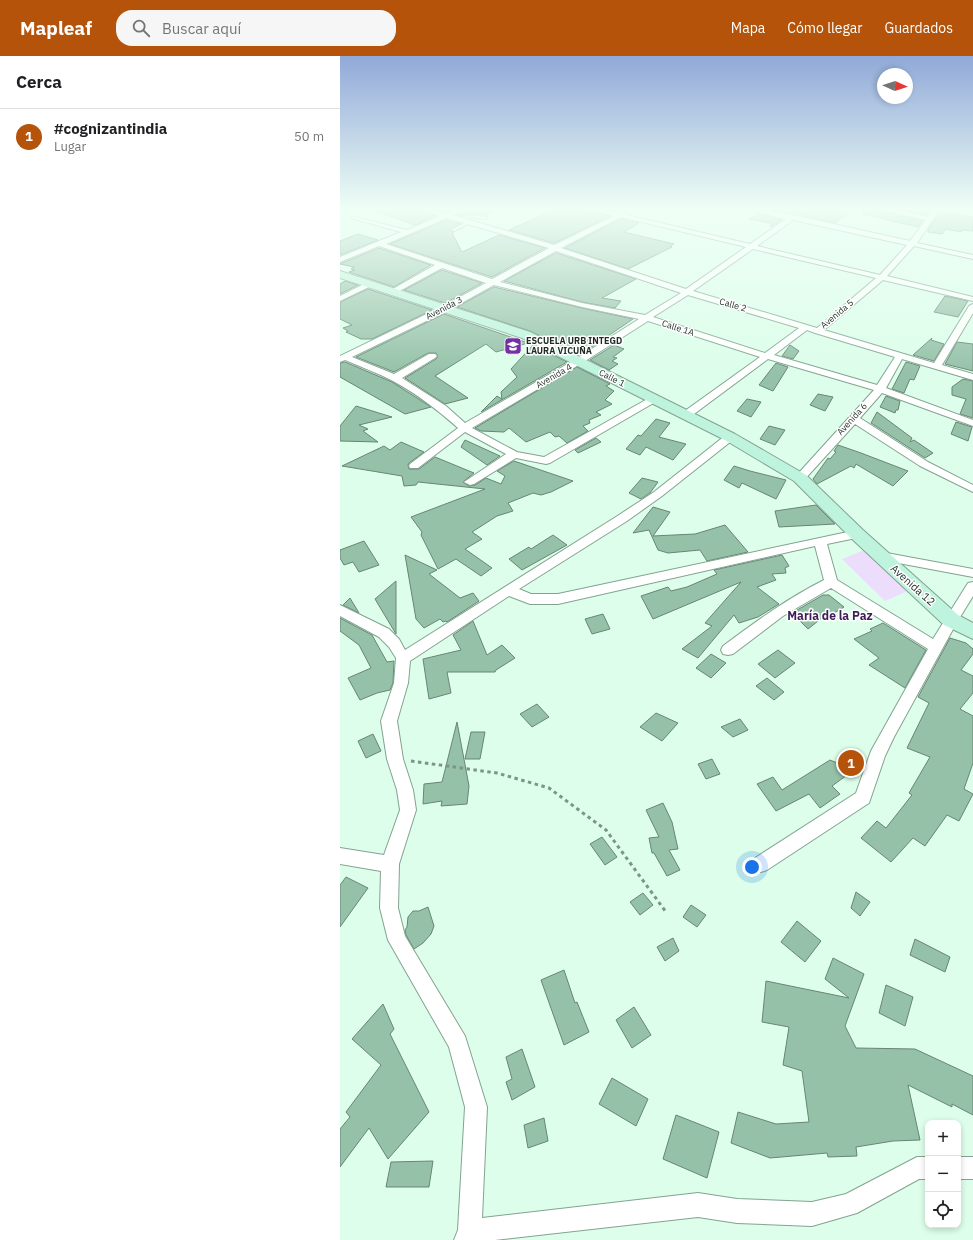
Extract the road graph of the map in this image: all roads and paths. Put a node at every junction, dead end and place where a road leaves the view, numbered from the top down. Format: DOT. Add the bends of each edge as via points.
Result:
graph roads {
  1 [pos="525,264"];
  2 [pos="604,264"];
  3 [pos="727,264"];
  4 [pos="827,264"];
  5 [pos="894,264"];
  6 [pos="440,265"];
  7 [pos="340,274"];
  8 [pos="882,277"];
  9 [pos="492,282"];
  10 [pos="369,285"];
  11 [pos="394,292"];
  12 [pos="687,292"];
  13 [pos="340,299"];
  14 [pos="973,299"];
  15 [pos="973,306"];
  16 [pos="444,309"];
  17 [pos="647,318"];
  18 [pos="806,327"];
  19 [pos="818,330"];
  20 [pos="900,355"];
  21 [pos="432,356"];
  22 [pos="767,356"];
  23 [pos="342,358"];
  24 [pos="579,361"];
  25 [pos="936,367"];
  26 [pos="973,377"];
  27 [pos="395,378"];
  28 [pos="880,389"];
  29 [pos="654,399"];
  30 [pos="686,415"];
  31 [pos="853,418"];
  32 [pos="973,423"];
  33 [pos="464,428"];
  34 [pos="730,437"];
  35 [pos="514,454"];
  36 [pos="414,466"];
  37 [pos="800,478"];
  38 [pos="470,482"];
  39 [pos="973,488"];
  40 [pos="857,534"];
  41 [pos="820,541"];
  42 [pos="881,556"];
  43 [pos="973,572"];
  44 [pos="831,582"];
  45 [pos="973,586"];
  46 [pos="508,590"];
  47 [pos="340,610"];
  48 [pos="951,620"];
  49 [pos="973,632"];
  50 [pos="935,647"];
  51 [pos="728,650"];
  52 [pos="403,658"];
  53 [pos="395,758"];
  54 [pos="340,856"];
  55 [pos="390,864"];
  56 [pos="761,864"];
  57 [pos="666,912"];
  58 [pos="925,1168"];
  59 [pos="961,1168"];
  60 [pos="973,1168"];
  61 [pos="468,1236"];
  1 -- 9 [label="street, Avenida 3"];
  2 -- 12 [label="street, Calle 2"];
  3 -- 12 [label="street, Avenida 4"];
  4 -- 8 [label="street"];
  5 -- 8 [label="street, Avenida 5"];
  6 -- 9 [label="street, Calle 1A"];
  6 -- 11 [label="street"];
  7 -- 10 [label="street, Calle 1"];
  8 -- 14 [label="street"];
  8 -- 19 [label="street, Avenida 5"];
  9 -- 16 [label="street, Avenida 3"];
  9 -- 17 [label="street, Calle 1A" via="582,305"];
  10 -- 11 [label="street, Calle 1"];
  10 -- 13 [label="street"];
  11 -- 16 [label="street, Calle 1"];
  12 -- 17 [label="street, Avenida 4"];
  12 -- 18 [label="street, Calle 2"];
  15 -- 25 [label="street"];
  16 -- 23 [label="street, Avenida 3"];
  16 -- 24 [label="street, Calle 1" via="526,335"];
  17 -- 22 [label="street, Calle 1A"];
  17 -- 24 [label="street, Avenida 4"];
  18 -- 19 [label="street, Calle 2"];
  18 -- 22 [label="street, Avenida 5"];
  19 -- 20 [label="street, Calle 2"];
  20 -- 25 [label="street, Calle 2"];
  20 -- 28 [label="street, Avenida 6"];
  21 -- 27 [label="street"];
  22 -- 28 [label="street, Calle 1A"];
  22 -- 30 [label="street, Avenida 5"];
  23 -- 27 [label="street"];
  24 -- 29 [label="street, Calle 1"];
  24 -- 33 [label="street, Avenida 4"];
  25 -- 26 [label="street, Calle 2"];
  27 -- 33 [label="street" via="442,408"];
  28 -- 31 [label="street, Avenida 6"];
  28 -- 32 [label="street, Calle 1A"];
  29 -- 30 [label="street, Calle 1"];
  29 -- 35 [label="street" via="546,462"];
  30 -- 34 [label="street, Calle 1"];
  31 -- 37 [label="street, Avenida 6"];
  31 -- 39 [label="street" via="924,464"];
  33 -- 35 [label="street"];
  33 -- 36 [label="street, Avenida 4"];
  34 -- 37 [label="street, Calle 1"];
  34 -- 46 [label="street" via="652,498"];
  35 -- 38 [label="street"];
  37 -- 40 [label="street, Calle 1"];
  40 -- 41 [label="street"];
  40 -- 42 [label="street, Avenida 12"];
  41 -- 44 [label="street"];
  41 -- 46 [label="street" via="558,599 530,599"];
  42 -- 43 [label="street"];
  42 -- 48 [label="street, Avenida 12"];
  44 -- 50 [label="street"];
  44 -- 51 [label="street" via="810,592 764,622"];
  45 -- 48 [label="street"];
  46 -- 52 [label="street"];
  47 -- 52 [label="street" via="384,633"];
  48 -- 49 [label="street, Avenida 12"];
  48 -- 50 [label="street"];
  50 -- 56 [label="street" via="877,756 863,798"];
  52 -- 53 [label="street" via="401,683 390,722"];
  53 -- 55 [label="street" via="408,810"];
  53 -- 57 [label="path" via="497,773 549,788 606,830"];
  54 -- 55 [label="street"];
  55 -- 61 [label="street" via="389,908 397,940 458,1043 476,1107"];
  58 -- 61 [label="street" via="917,1168 849,1205 812,1214 736,1211 698,1205"];
  59 -- 60 [label="street"];
}
